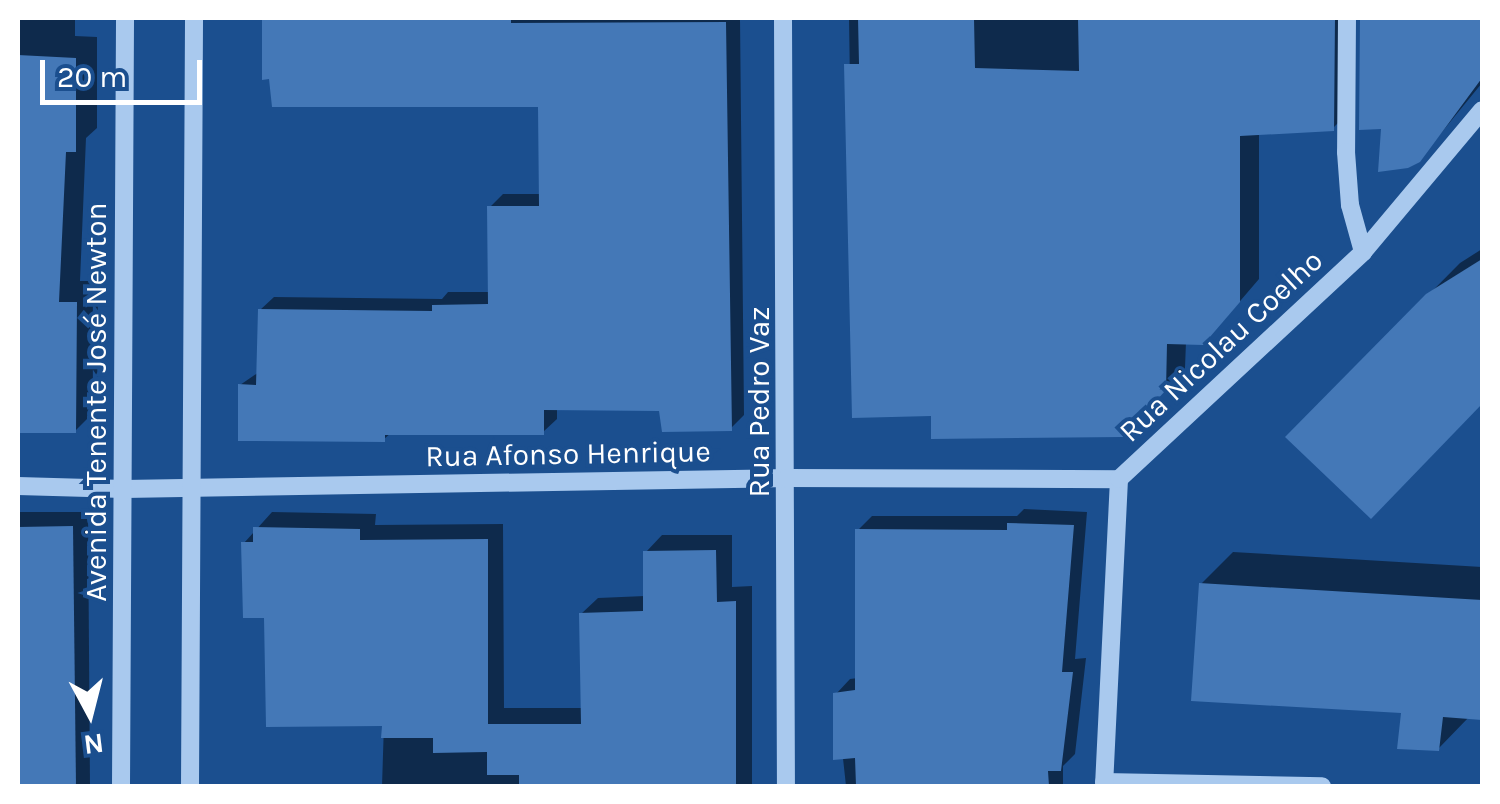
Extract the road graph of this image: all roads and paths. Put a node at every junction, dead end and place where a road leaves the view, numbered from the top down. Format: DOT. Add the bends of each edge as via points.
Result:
graph roads {
  1 [pos="125,18"];
  2 [pos="194,18"];
  3 [pos="783,18"];
  4 [pos="1347,18"];
  5 [pos="1482,110"];
  6 [pos="1364,252"];
  7 [pos="787,478"];
  8 [pos="1119,479"];
  9 [pos="18,486"];
  10 [pos="191,488"];
  11 [pos="124,489"];
  12 [pos="1104,784"];
  13 [pos="121,786"];
  14 [pos="190,786"];
  15 [pos="786,786"];
  16 [pos="1322,786"];
  1 -- 11 [label="street, Avenida Tenente José Newton"];
  2 -- 10 [label="street"];
  3 -- 7 [label="street, Rua Pedro Vaz"];
  4 -- 6 [label="street" via="1346,152 1350,205"];
  5 -- 6 [label="street, Rua Nicolau Coelho"];
  6 -- 8 [label="street, Rua Nicolau Coelho"];
  7 -- 8 [label="street, Rua Afonso Henrique"];
  7 -- 10 [label="street, Rua Afonso Henrique"];
  7 -- 15 [label="street, Rua Pedro Vaz"];
  8 -- 12 [label="street, Rua Nicolau Coelho"];
  9 -- 11 [label="street, Rua Afonso Henrique"];
  10 -- 11 [label="street, Rua Afonso Henrique"];
  10 -- 14 [label="street"];
  11 -- 13 [label="street, Avenida Tenente José Newton"];
  12 -- 16 [label="street"];
}
